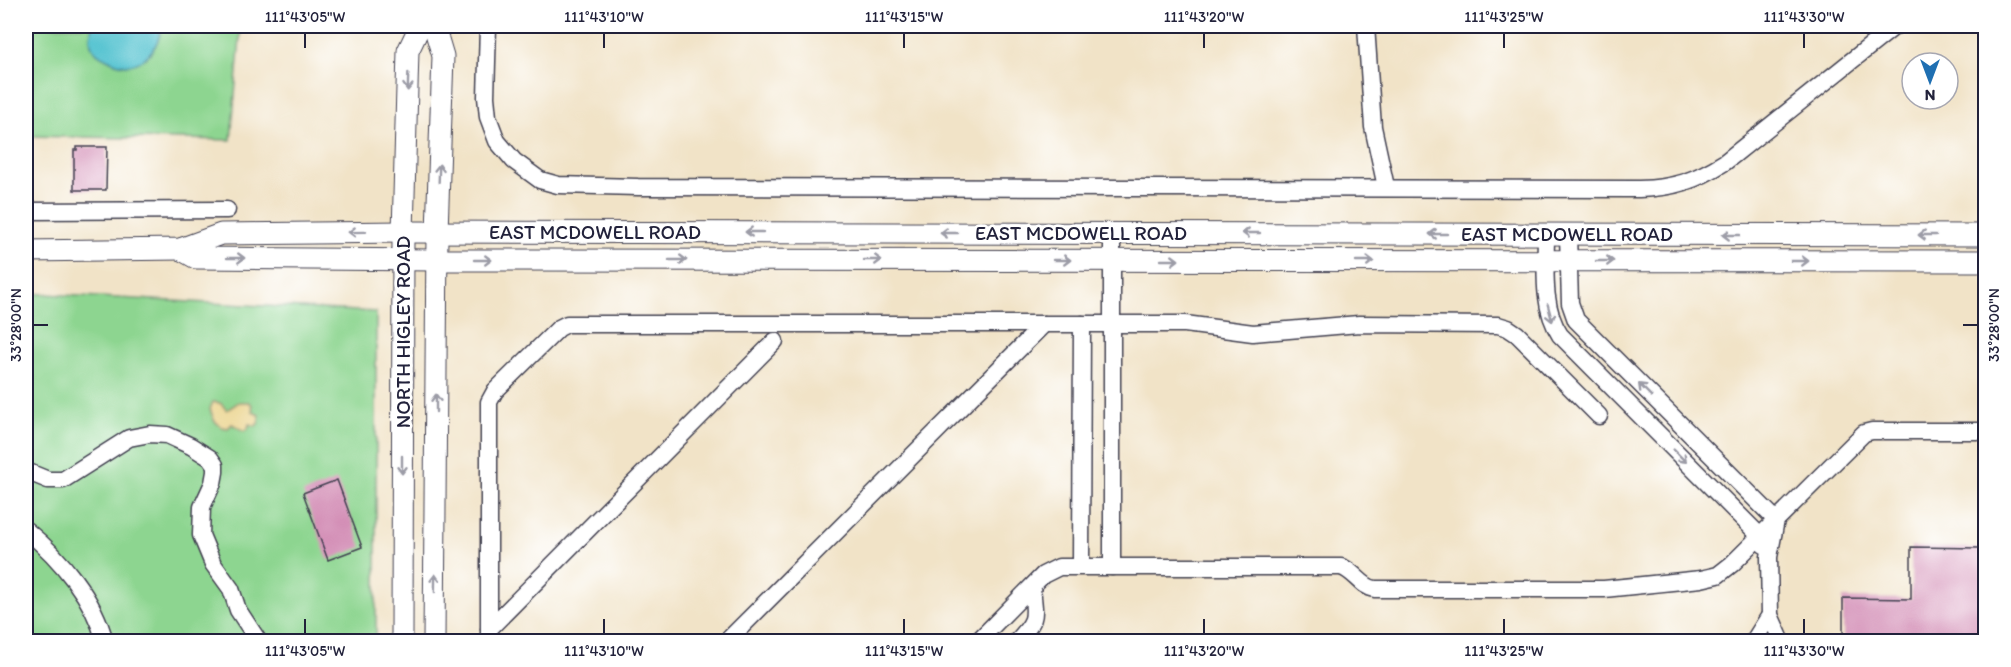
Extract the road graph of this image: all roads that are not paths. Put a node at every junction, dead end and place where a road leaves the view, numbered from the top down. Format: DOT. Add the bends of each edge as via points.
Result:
graph roads {
  1 [pos="420,26"];
  2 [pos="434,26"];
  3 [pos="488,26"];
  4 [pos="1366,26"];
  5 [pos="1895,26"];
  6 [pos="1386,188"];
  7 [pos="227,210"];
  8 [pos="26,211"];
  9 [pos="403,232"];
  10 [pos="437,232"];
  11 [pos="1112,233"];
  12 [pos="1546,234"];
  13 [pos="1568,234"];
  14 [pos="1986,235"];
  15 [pos="180,249"];
  16 [pos="26,250"];
  17 [pos="403,260"];
  18 [pos="437,260"];
  19 [pos="1112,260"];
  20 [pos="1546,261"];
  21 [pos="1569,261"];
  22 [pos="1986,261"];
  23 [pos="1044,324"];
  24 [pos="1082,324"];
  25 [pos="1112,324"];
  26 [pos="776,341"];
  27 [pos="1599,416"];
  28 [pos="1986,431"];
  29 [pos="26,471"];
  30 [pos="1776,520"];
  31 [pos="26,530"];
  32 [pos="1760,536"];
  33 [pos="1769,557"];
  34 [pos="1081,566"];
  35 [pos="1112,567"];
  36 [pos="1032,588"];
  37 [pos="1770,615"];
  38 [pos="489,635"];
  39 [pos="105,642"];
  40 [pos="259,642"];
  41 [pos="402,642"];
  42 [pos="434,642"];
  43 [pos="726,642"];
  44 [pos="977,642"];
  45 [pos="1016,642"];
  46 [pos="1753,642"];
  47 [pos="1782,642"];
  1 -- 9 [label="main road, NORTH HIGLEY ROAD, one-way" via="408,51"];
  10 -- 2 [label="main road, NORTH HIGLEY ROAD, one-way" via="443,56"];
  3 -- 6 [label="street" via="486,97 491,128 514,161 540,180 558,185"];
  4 -- 6 [label="street" via="1373,127"];
  5 -- 6 [label="street" via="1725,162 1689,182 1639,189"];
  7 -- 8 [label="street"];
  9 -- 10 [label="main road, EAST MCDOWELL ROAD"];
  9 -- 15 [label="main road, EAST MCDOWELL ROAD, one-way" via="221,234"];
  9 -- 17 [label="main road, NORTH HIGLEY ROAD"];
  11 -- 10 [label="main road, EAST MCDOWELL ROAD, one-way"];
  10 -- 18 [label="main road, NORTH HIGLEY ROAD"];
  12 -- 11 [label="main road, EAST MCDOWELL ROAD, one-way"];
  11 -- 19 [label="street"];
  12 -- 13 [label="main road, EAST MCDOWELL ROAD"];
  12 -- 20 [label="street"];
  14 -- 13 [label="main road, EAST MCDOWELL ROAD, one-way"];
  13 -- 21 [label="street"];
  15 -- 16 [label="main road, EAST MCDOWELL ROAD"];
  15 -- 17 [label="main road, EAST MCDOWELL ROAD, one-way" via="196,258"];
  17 -- 18 [label="main road, EAST MCDOWELL ROAD"];
  17 -- 41 [label="main road, NORTH HIGLEY ROAD, one-way"];
  18 -- 19 [label="main road, EAST MCDOWELL ROAD, one-way"];
  42 -- 18 [label="main road, NORTH HIGLEY ROAD, one-way"];
  19 -- 20 [label="main road, EAST MCDOWELL ROAD, one-way"];
  19 -- 25 [label="street"];
  20 -- 21 [label="main road, EAST MCDOWELL ROAD"];
  20 -- 32 [label="street, one-way" via="1549,312 1564,341"];
  21 -- 22 [label="main road, EAST MCDOWELL ROAD, one-way"];
  30 -- 21 [label="street, one-way" via="1576,320 1570,303"];
  23 -- 24 [label="street"];
  23 -- 38 [label="street" via="563,325 495,391 489,402"];
  23 -- 43 [label="street"];
  24 -- 25 [label="street"];
  24 -- 34 [label="street"];
  25 -- 27 [label="street" via="1194,324 1253,333 1359,324 1503,326 1517,334"];
  25 -- 35 [label="street"];
  26 -- 38 [label="street"];
  28 -- 30 [label="street" via="1868,432"];
  29 -- 40 [label="street" via="48,480 63,480 129,438 150,434 167,435 210,458 215,472 202,507 201,535 213,564"];
  30 -- 32 [label="street"];
  30 -- 33 [label="street"];
  31 -- 39 [label="street" via="74,578"];
  32 -- 33 [label="street"];
  32 -- 35 [label="street" via="1718,574 1604,589 1375,590 1341,567"];
  33 -- 37 [label="street"];
  34 -- 35 [label="street"];
  34 -- 36 [label="street" via="1054,568"];
  36 -- 44 [label="street"];
  36 -- 45 [label="street" via="1034,620"];
  37 -- 46 [label="street"];
  37 -- 47 [label="street"];
}
